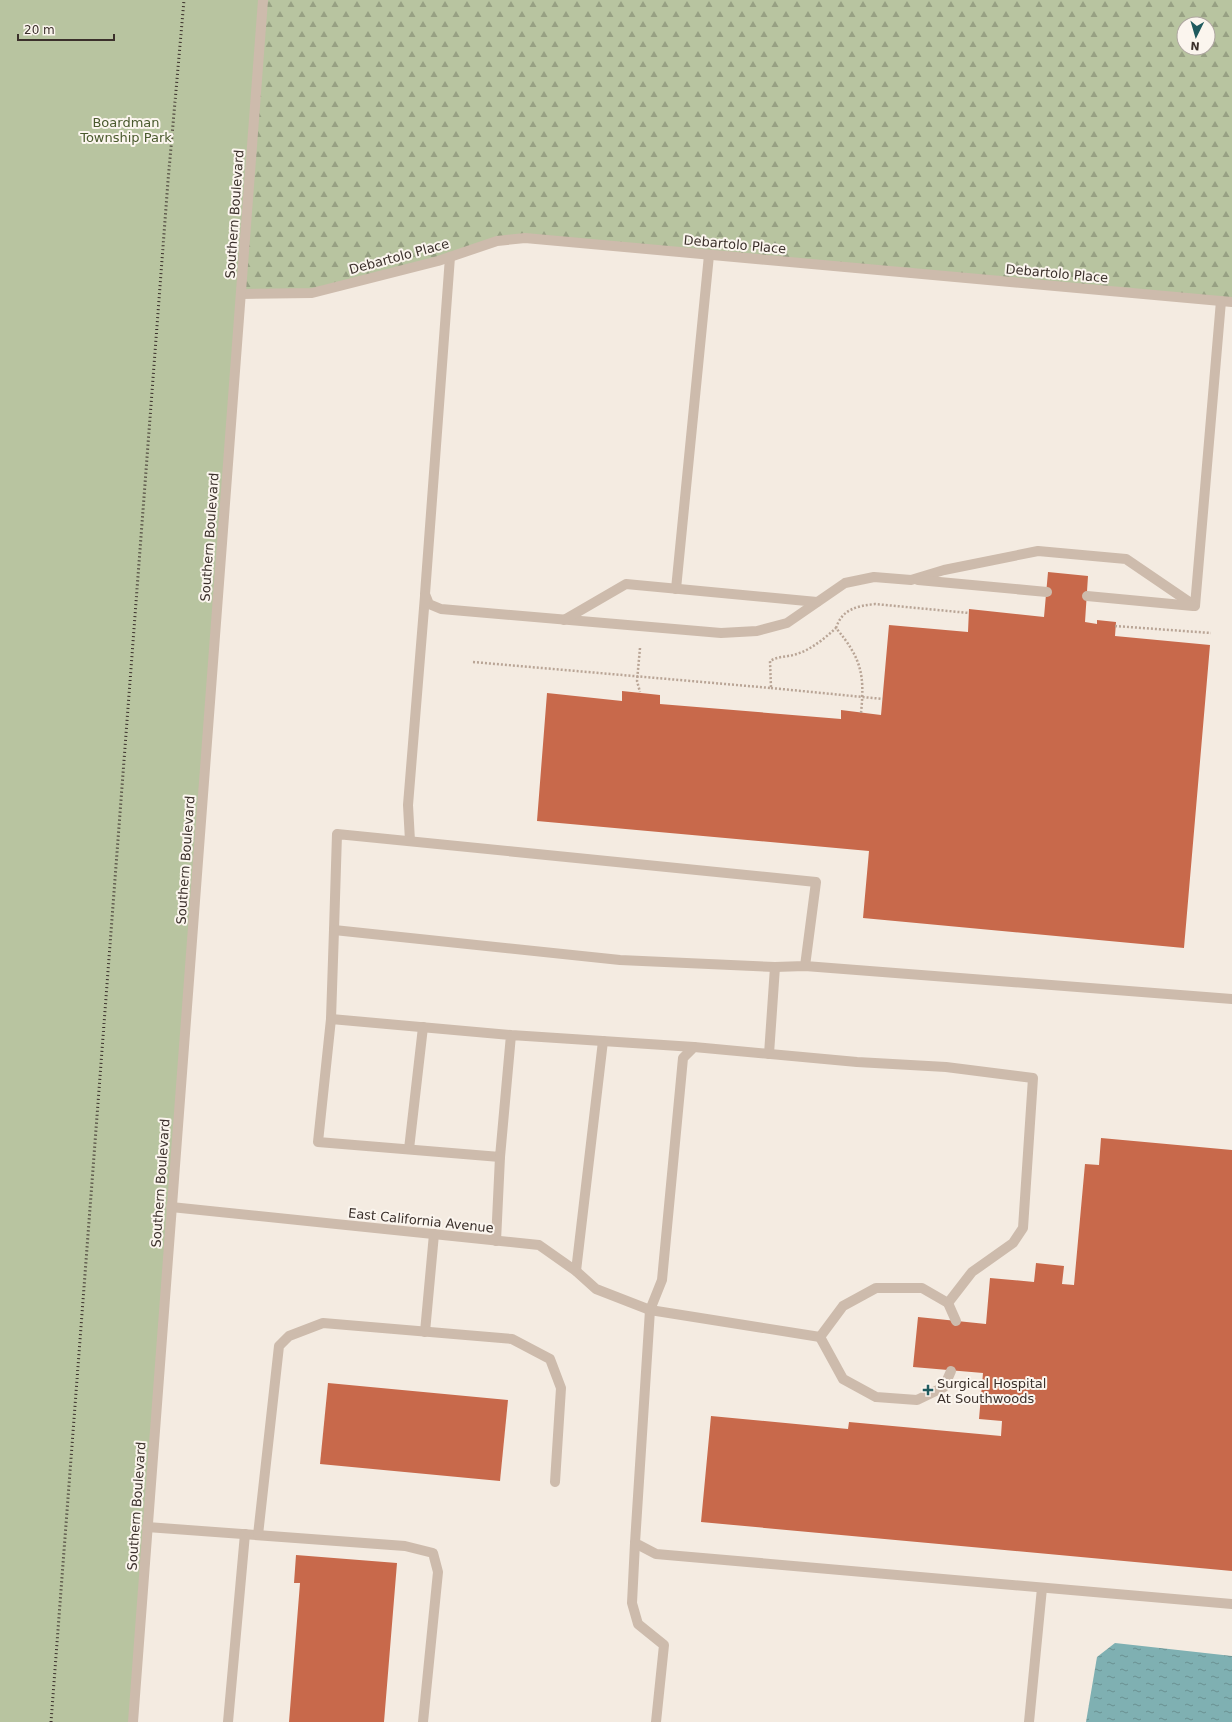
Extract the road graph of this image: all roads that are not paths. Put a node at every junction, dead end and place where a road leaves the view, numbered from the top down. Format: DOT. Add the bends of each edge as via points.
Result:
graph roads {
  1 [pos="263,0"];
  2 [pos="709,255"];
  3 [pos="450,257"];
  4 [pos="241,294"];
  5 [pos="1221,301"];
  6 [pos="1232,302"];
  7 [pos="911,580"];
  8 [pos="676,589"];
  9 [pos="1047,592"];
  10 [pos="426,594"];
  11 [pos="1087,596"];
  12 [pos="817,602"];
  13 [pos="1194,606"];
  14 [pos="564,620"];
  15 [pos="410,841"];
  16 [pos="334,930"];
  17 [pos="806,966"];
  18 [pos="775,968"];
  19 [pos="1232,999"];
  20 [pos="331,1019"];
  21 [pos="423,1027"];
  22 [pos="511,1035"];
  23 [pos="603,1041"];
  24 [pos="694,1047"];
  25 [pos="769,1054"];
  26 [pos="409,1149"];
  27 [pos="500,1157"];
  28 [pos="171,1207"];
  29 [pos="434,1234"];
  30 [pos="496,1241"];
  31 [pos="576,1271"];
  32 [pos="948,1303"];
  33 [pos="650,1310"];
  34 [pos="956,1321"];
  35 [pos="425,1332"];
  36 [pos="820,1337"];
  37 [pos="951,1371"];
  38 [pos="555,1482"];
  39 [pos="147,1527"];
  40 [pos="245,1534"];
  41 [pos="258,1535"];
  42 [pos="634,1543"];
  43 [pos="1042,1588"];
  44 [pos="1232,1604"];
  45 [pos="133,1722"];
  46 [pos="228,1722"];
  47 [pos="423,1722"];
  48 [pos="656,1722"];
  49 [pos="1029,1722"];
  1 -- 4 [label="street, Southern Boulevard"];
  2 -- 3 [label="street, Debartolo Place" via="525,238 498,241"];
  2 -- 5 [label="street, Debartolo Place"];
  2 -- 8 [label="street"];
  3 -- 4 [label="street, Debartolo Place" via="312,293"];
  3 -- 10 [label="street"];
  4 -- 28 [label="street, Southern Boulevard"];
  5 -- 6 [label="street, Debartolo Place"];
  5 -- 13 [label="street"];
  7 -- 9 [label="street"];
  7 -- 12 [label="street" via="874,577 845,583"];
  7 -- 13 [label="street" via="944,570 1038,551 1126,559"];
  8 -- 12 [label="street"];
  8 -- 14 [label="street" via="626,584"];
  10 -- 14 [label="street" via="429,604 441,610"];
  10 -- 15 [label="street" via="408,805"];
  11 -- 13 [label="street"];
  12 -- 14 [label="street" via="787,623 758,631 721,633"];
  15 -- 16 [label="street" via="337,834"];
  15 -- 17 [label="street" via="816,882"];
  16 -- 18 [label="street" via="620,960"];
  16 -- 20 [label="street"];
  17 -- 18 [label="street"];
  17 -- 19 [label="street"];
  18 -- 25 [label="street"];
  20 -- 21 [label="street"];
  20 -- 26 [label="street" via="318,1142"];
  21 -- 22 [label="street"];
  21 -- 26 [label="street"];
  22 -- 23 [label="street"];
  22 -- 27 [label="street"];
  23 -- 24 [label="street"];
  23 -- 31 [label="street"];
  24 -- 25 [label="street"];
  24 -- 33 [label="street" via="683,1058 662,1280"];
  25 -- 32 [label="street" via="946,1067 1033,1078 1023,1228 1013,1243 972,1272"];
  26 -- 27 [label="street"];
  27 -- 30 [label="street"];
  28 -- 29 [label="street, East California Avenue"];
  28 -- 39 [label="street, Southern Boulevard"];
  29 -- 30 [label="street, East California Avenue"];
  29 -- 35 [label="street"];
  30 -- 31 [label="street, East California Avenue" via="539,1245"];
  31 -- 33 [label="street, East California Avenue" via="596,1289"];
  32 -- 34 [label="street"];
  32 -- 36 [label="street" via="922,1288 876,1288 843,1306"];
  33 -- 36 [label="street, East California Avenue"];
  33 -- 42 [label="street"];
  35 -- 38 [label="street" via="512,1339 550,1359 561,1388"];
  35 -- 41 [label="street" via="324,1323 289,1336 280,1346"];
  36 -- 37 [label="street" via="842,1379 876,1397 917,1400 944,1387"];
  39 -- 40 [label="street"];
  39 -- 45 [label="street, Southern Boulevard"];
  40 -- 41 [label="street"];
  40 -- 46 [label="street"];
  41 -- 47 [label="street" via="405,1546 433,1552 438,1572"];
  42 -- 43 [label="street" via="656,1554"];
  42 -- 48 [label="street" via="632,1603 638,1624 664,1645"];
  43 -- 44 [label="street"];
  43 -- 49 [label="street"];
}
